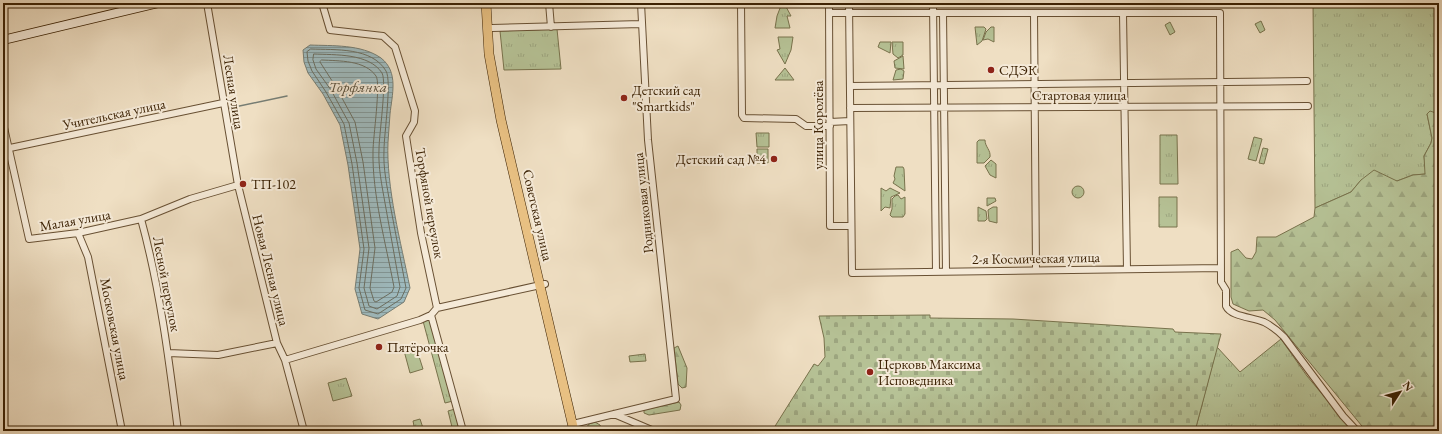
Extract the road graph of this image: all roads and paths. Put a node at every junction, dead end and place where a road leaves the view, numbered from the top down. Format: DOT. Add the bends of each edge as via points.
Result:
graph roads {
  1 [pos="158,3"];
  2 [pos="207,3"];
  3 [pos="322,3"];
  4 [pos="486,3"];
  5 [pos="492,3"];
  6 [pos="549,3"];
  7 [pos="641,3"];
  8 [pos="741,3"];
  9 [pos="829,3"];
  10 [pos="849,3"];
  11 [pos="933,3"];
  12 [pos="829,13"];
  13 [pos="849,13"];
  14 [pos="934,13"];
  15 [pos="943,13"];
  16 [pos="1034,13"];
  17 [pos="1123,13"];
  18 [pos="641,24"];
  19 [pos="551,27"];
  20 [pos="492,28"];
  21 [pos="3,40"];
  22 [pos="1307,81"];
  23 [pos="1220,82"];
  24 [pos="1124,83"];
  25 [pos="1034,84"];
  26 [pos="934,85"];
  27 [pos="944,85"];
  28 [pos="850,86"];
  29 [pos="223,103"];
  30 [pos="1308,106"];
  31 [pos="1125,107"];
  32 [pos="1220,107"];
  33 [pos="850,108"];
  34 [pos="935,108"];
  35 [pos="944,108"];
  36 [pos="1034,108"];
  37 [pos="850,121"];
  38 [pos="3,123"];
  39 [pos="830,124"];
  40 [pos="10,148"];
  41 [pos="238,185"];
  42 [pos="141,219"];
  43 [pos="851,226"];
  44 [pos="78,233"];
  45 [pos="1221,268"];
  46 [pos="1127,269"];
  47 [pos="1036,270"];
  48 [pos="936,272"];
  49 [pos="946,272"];
  50 [pos="542,284"];
  51 [pos="437,308"];
  52 [pos="431,315"];
  53 [pos="278,343"];
  54 [pos="168,353"];
  55 [pos="285,360"];
  56 [pos="614,414"];
  57 [pos="576,427"];
  58 [pos="122,431"];
  59 [pos="178,431"];
  60 [pos="304,431"];
  61 [pos="463,431"];
  62 [pos="654,431"];
  63 [pos="1357,431"];
  1 -- 21 [label="main road"];
  2 -- 29 [label="street, Лесная улица"];
  3 -- 51 [label="street, Торфяной переулок" via="330,30 383,36 395,47 415,112 414,122 406,136 421,233"];
  4 -- 50 [label="main road, Советская улица" via="489,54 494,84"];
  5 -- 20 [label="main road, Советская улица"];
  6 -- 19 [label="street"];
  7 -- 18 [label="street, Родниковая улица"];
  8 -- 39 [label="street" via="742,114 747,120 796,119 806,126"];
  9 -- 12 [label="street, улица Королёва"];
  10 -- 13 [label="street"];
  11 -- 14 [label="street"];
  12 -- 13 [label="street"];
  12 -- 39 [label="street, улица Королёва"];
  13 -- 14 [label="street"];
  13 -- 28 [label="street"];
  14 -- 15 [label="street"];
  14 -- 26 [label="street"];
  15 -- 16 [label="street"];
  15 -- 27 [label="street"];
  16 -- 17 [label="street"];
  16 -- 25 [label="street"];
  17 -- 23 [label="street" via="1220,13"];
  17 -- 24 [label="street"];
  18 -- 19 [label="street"];
  18 -- 56 [label="street, Родниковая улица" via="648,140 676,399"];
  19 -- 20 [label="street"];
  20 -- 50 [label="main road, Советская улица" via="506,116"];
  22 -- 23 [label="street, Стартовая улица"];
  23 -- 24 [label="street, Стартовая улица"];
  23 -- 32 [label="street"];
  24 -- 25 [label="street, Стартовая улица"];
  24 -- 31 [label="street"];
  25 -- 27 [label="street, Стартовая улица"];
  25 -- 36 [label="street"];
  26 -- 27 [label="street, Стартовая улица"];
  26 -- 28 [label="street, Стартовая улица"];
  26 -- 34 [label="street"];
  27 -- 35 [label="street"];
  28 -- 33 [label="street"];
  29 -- 40 [label="street, Учительская улица"];
  29 -- 41 [label="street, Лесная улица"];
  30 -- 32 [label="street, Стартовая улица"];
  31 -- 32 [label="street, Стартовая улица"];
  31 -- 36 [label="street, Стартовая улица"];
  31 -- 46 [label="street"];
  32 -- 45 [label="street"];
  33 -- 34 [label="street, Стартовая улица"];
  33 -- 37 [label="street"];
  34 -- 35 [label="street, Стартовая улица"];
  34 -- 48 [label="street"];
  35 -- 36 [label="street, Стартовая улица"];
  35 -- 49 [label="street"];
  36 -- 47 [label="street"];
  37 -- 39 [label="street"];
  37 -- 43 [label="street"];
  38 -- 40 [label="street, Малая улица"];
  39 -- 43 [label="street, улица Королёва" via="830,226"];
  40 -- 44 [label="street, Малая улица" via="29,239"];
  41 -- 42 [label="street, Малая улица" via="190,199"];
  41 -- 53 [label="street, Новая Лесная улица"];
  42 -- 44 [label="street, Малая улица"];
  42 -- 54 [label="street, Лесной переулок" via="151,255"];
  43 -- 48 [label="street, 2-я Космическая улица" via="852,273"];
  44 -- 58 [label="street, Московская улица" via="88,257"];
  45 -- 46 [label="street, 2-я Космическая улица"];
  45 -- 63 [label="street" via="1221,282 1226,290 1227,309 1262,321 1284,337"];
  46 -- 47 [label="street, 2-я Космическая улица"];
  47 -- 49 [label="street, 2-я Космическая улица"];
  48 -- 49 [label="street, 2-я Космическая улица"];
  50 -- 51 [label="street"];
  50 -- 57 [label="main road, Советская улица"];
  51 -- 52 [label="street"];
  52 -- 55 [label="street"];
  52 -- 61 [label="street"];
  53 -- 54 [label="street" via="218,355"];
  53 -- 55 [label="street, Новая Лесная улица"];
  54 -- 59 [label="street, Лесной переулок"];
  55 -- 60 [label="street, Новая Лесная улица"];
  56 -- 57 [label="street"];
  56 -- 62 [label="street"];
}
